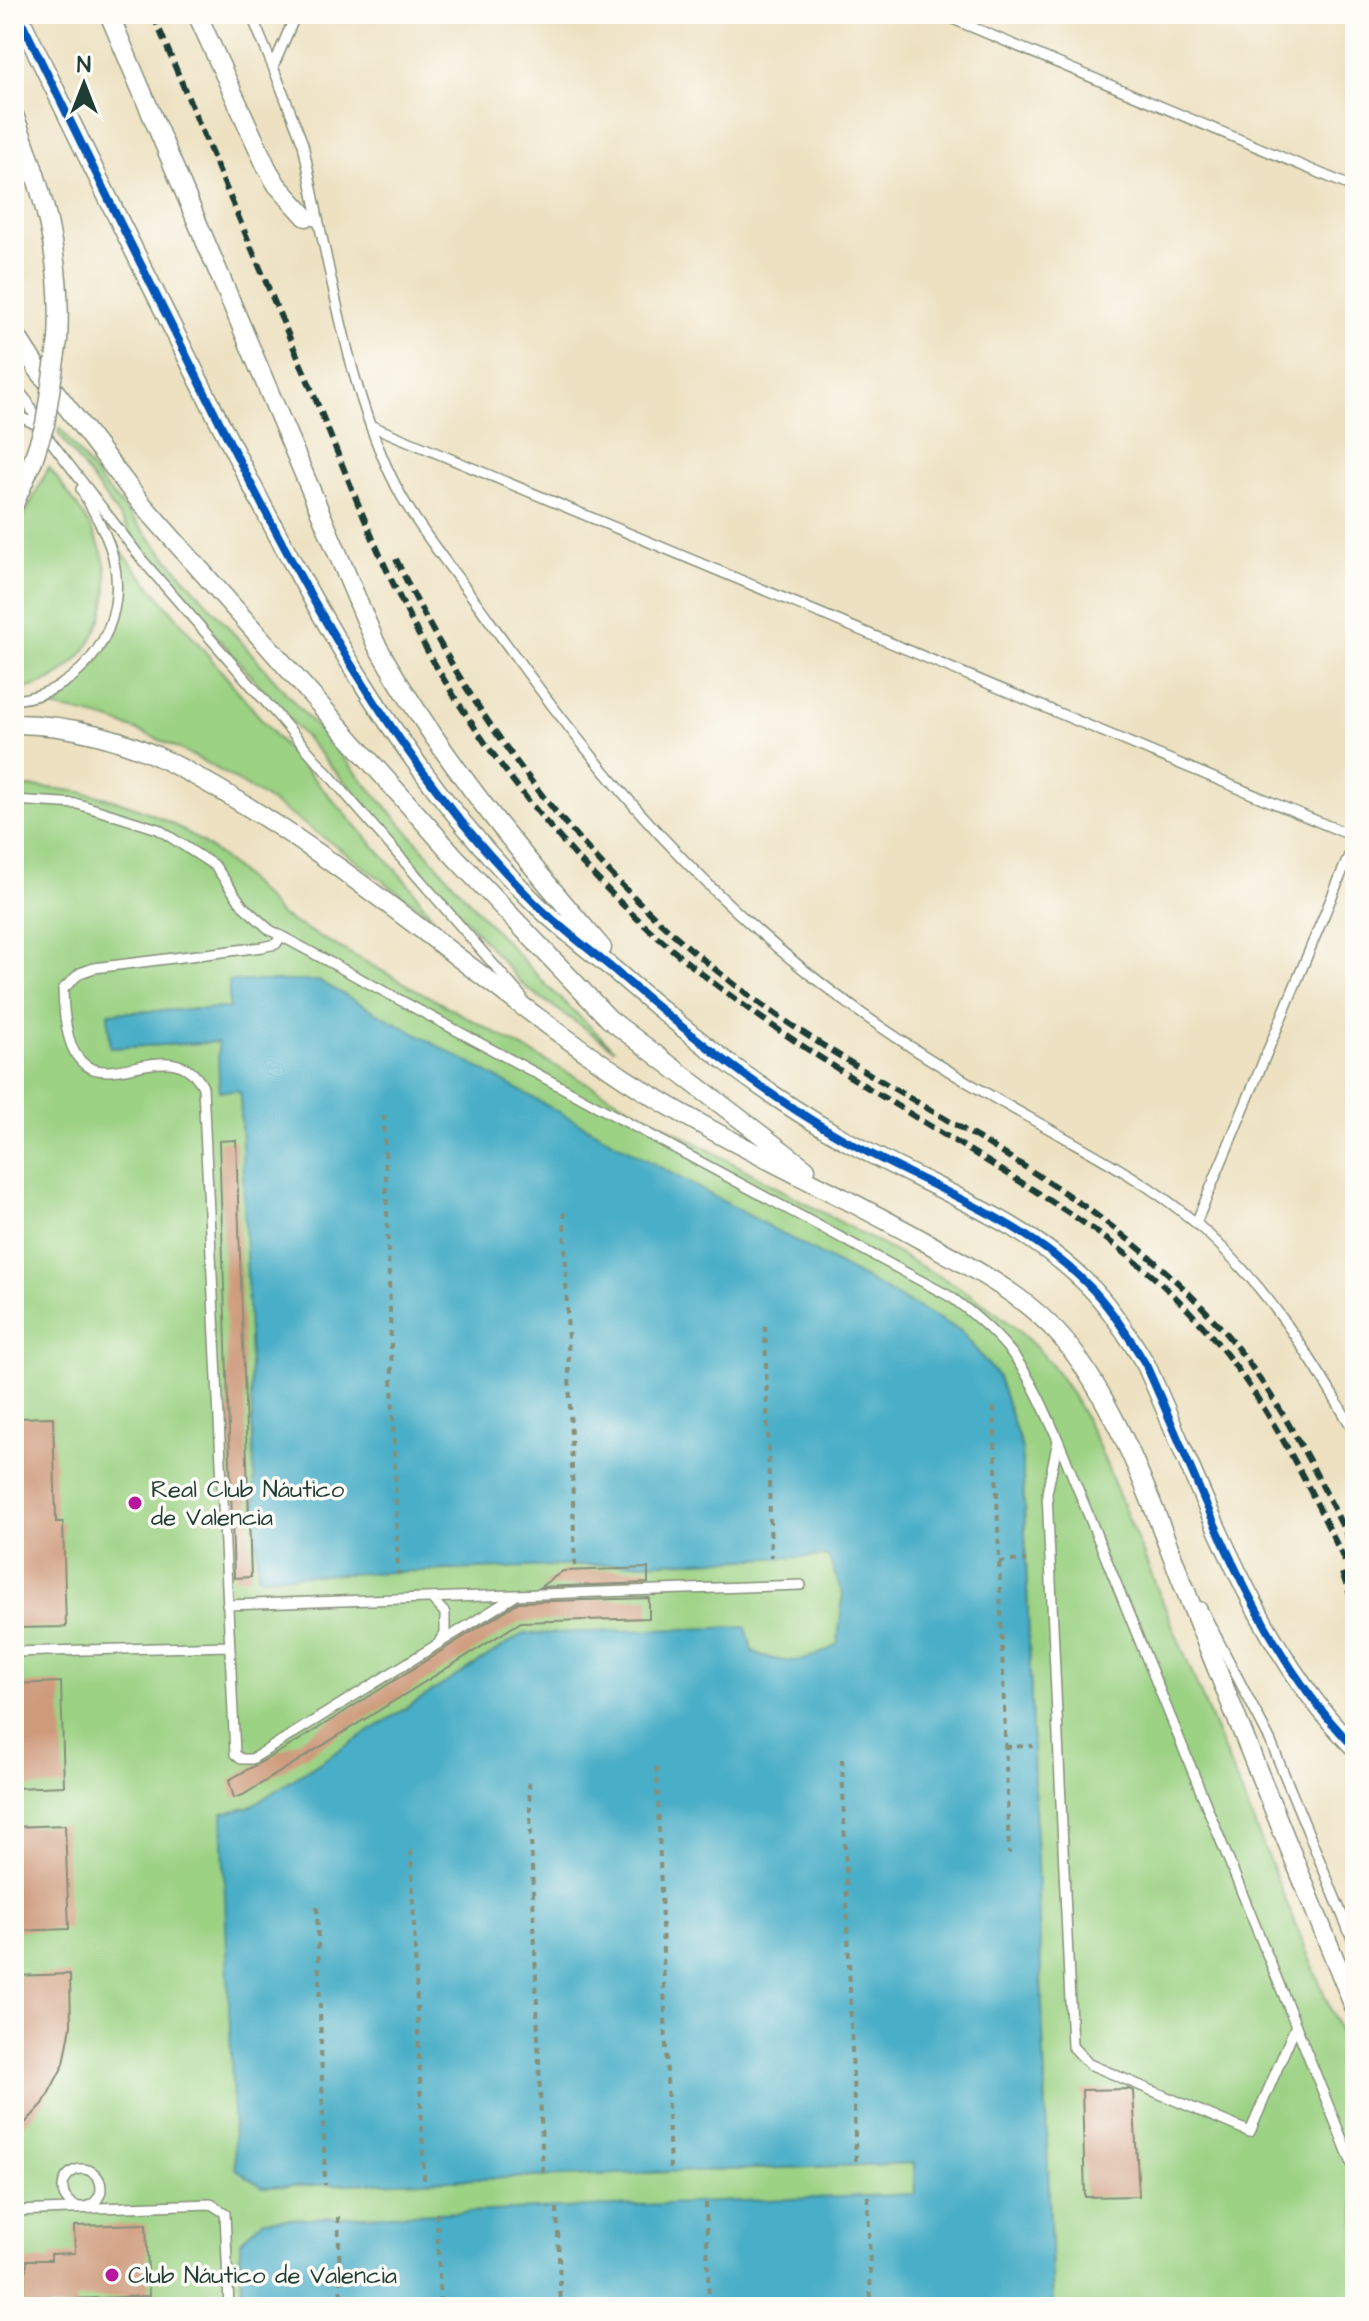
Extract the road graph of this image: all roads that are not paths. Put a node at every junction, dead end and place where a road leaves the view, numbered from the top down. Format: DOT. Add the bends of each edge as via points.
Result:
graph roads {
  1 [pos="18,14"];
  2 [pos="109,14"];
  3 [pos="197,14"];
  4 [pos="251,14"];
  5 [pos="296,14"];
  6 [pos="941,14"];
  7 [pos="273,67"];
  8 [pos="14,115"];
  9 [pos="1355,188"];
  10 [pos="313,220"];
  11 [pos="14,332"];
  12 [pos="14,385"];
  13 [pos="14,414"];
  14 [pos="39,426"];
  15 [pos="372,426"];
  16 [pos="70,469"];
  17 [pos="14,504"];
  18 [pos="14,700"];
  19 [pos="14,724"];
  20 [pos="14,800"];
  21 [pos="1355,839"];
  22 [pos="281,936"];
  23 [pos="644,995"];
  24 [pos="535,1012"];
  25 [pos="836,1192"];
  26 [pos="1196,1223"];
  27 [pos="1354,1431"];
  28 [pos="1058,1440"];
  29 [pos="1165,1541"];
  30 [pos="801,1585"];
  31 [pos="517,1595"];
  32 [pos="429,1597"];
  33 [pos="227,1605"];
  34 [pos="438,1643"];
  35 [pos="228,1646"];
  36 [pos="14,1652"];
  37 [pos="1355,1748"];
  38 [pos="1355,1946"];
  39 [pos="1355,2009"];
  40 [pos="1296,2025"];
  41 [pos="1355,2171"];
  42 [pos="63,2187"];
  43 [pos="84,2208"];
  44 [pos="48,2209"];
  45 [pos="14,2211"];
  46 [pos="229,2307"];
  1 -- 23 [label="street" via="276,533 371,699 449,807 531,899"];
  2 -- 23 [label="street" via="376,644 461,779"];
  3 -- 10 [label="street" via="267,168"];
  4 -- 7 [label="lane"];
  5 -- 7 [label="lane"];
  6 -- 9 [label="lane"];
  7 -- 10 [label="lane" via="303,144"];
  8 -- 17 [label="street, bridge" via="53,238 60,310 45,424"];
  10 -- 15 [label="lane"];
  11 -- 25 [label="street" via="141,503 455,857 599,1008"];
  12 -- 14 [label="lane"];
  13 -- 14 [label="lane"];
  14 -- 16 [label="lane"];
  15 -- 21 [label="lane"];
  15 -- 26 [label="lane" via="403,500 566,727 673,851 729,905 861,1013 975,1087 1110,1162"];
  16 -- 18 [label="lane" via="109,544 116,576 115,610 103,642 83,668 56,689"];
  16 -- 24 [label="lane" via="154,574"];
  19 -- 24 [label="street" via="70,728 133,746 219,789 326,857"];
  20 -- 22 [label="lane" via="78,804 158,829 215,866 243,906"];
  21 -- 26 [label="lane"];
  22 -- 28 [label="lane" via="951,1297 990,1326 1020,1360"];
  22 -- 33 [label="lane" via="276,944 262,947 94,968 63,989 68,1046 86,1066 101,1071 169,1063 186,1067 203,1087"];
  23 -- 37 [label="street" via="711,1053 779,1099 1017,1232 1092,1288 1146,1365 1274,1642 1320,1711"];
  24 -- 25 [label="street" via="678,1111"];
  25 -- 29 [label="street" via="1006,1288 1056,1329 1111,1416"];
  26 -- 27 [label="lane" via="1253,1278 1291,1325"];
  28 -- 40 [label="lane"];
  28 -- 40 [label="lane" via="1047,1493 1072,2046 1089,2064 1250,2132"];
  29 -- 38 [label="lane" via="1270,1740"];
  29 -- 39 [label="street"];
  30 -- 31 [label="lane"];
  31 -- 32 [label="lane"];
  31 -- 34 [label="lane"];
  32 -- 33 [label="lane"];
  32 -- 34 [label="lane" via="445,1613 445,1633"];
  33 -- 35 [label="lane"];
  34 -- 35 [label="lane" via="252,1759 241,1759 232,1745"];
  35 -- 36 [label="lane"];
  40 -- 41 [label="lane"];
  42 -- 43 [label="lane" via="71,2204"];
  42 -- 43 [label="lane" via="73,2171 96,2174 101,2195"];
  42 -- 44 [label="lane" via="59,2202"];
  43 -- 44 [label="lane"];
  43 -- 46 [label="lane" via="200,2204 221,2209 226,2221"];
  44 -- 45 [label="lane"];
}
